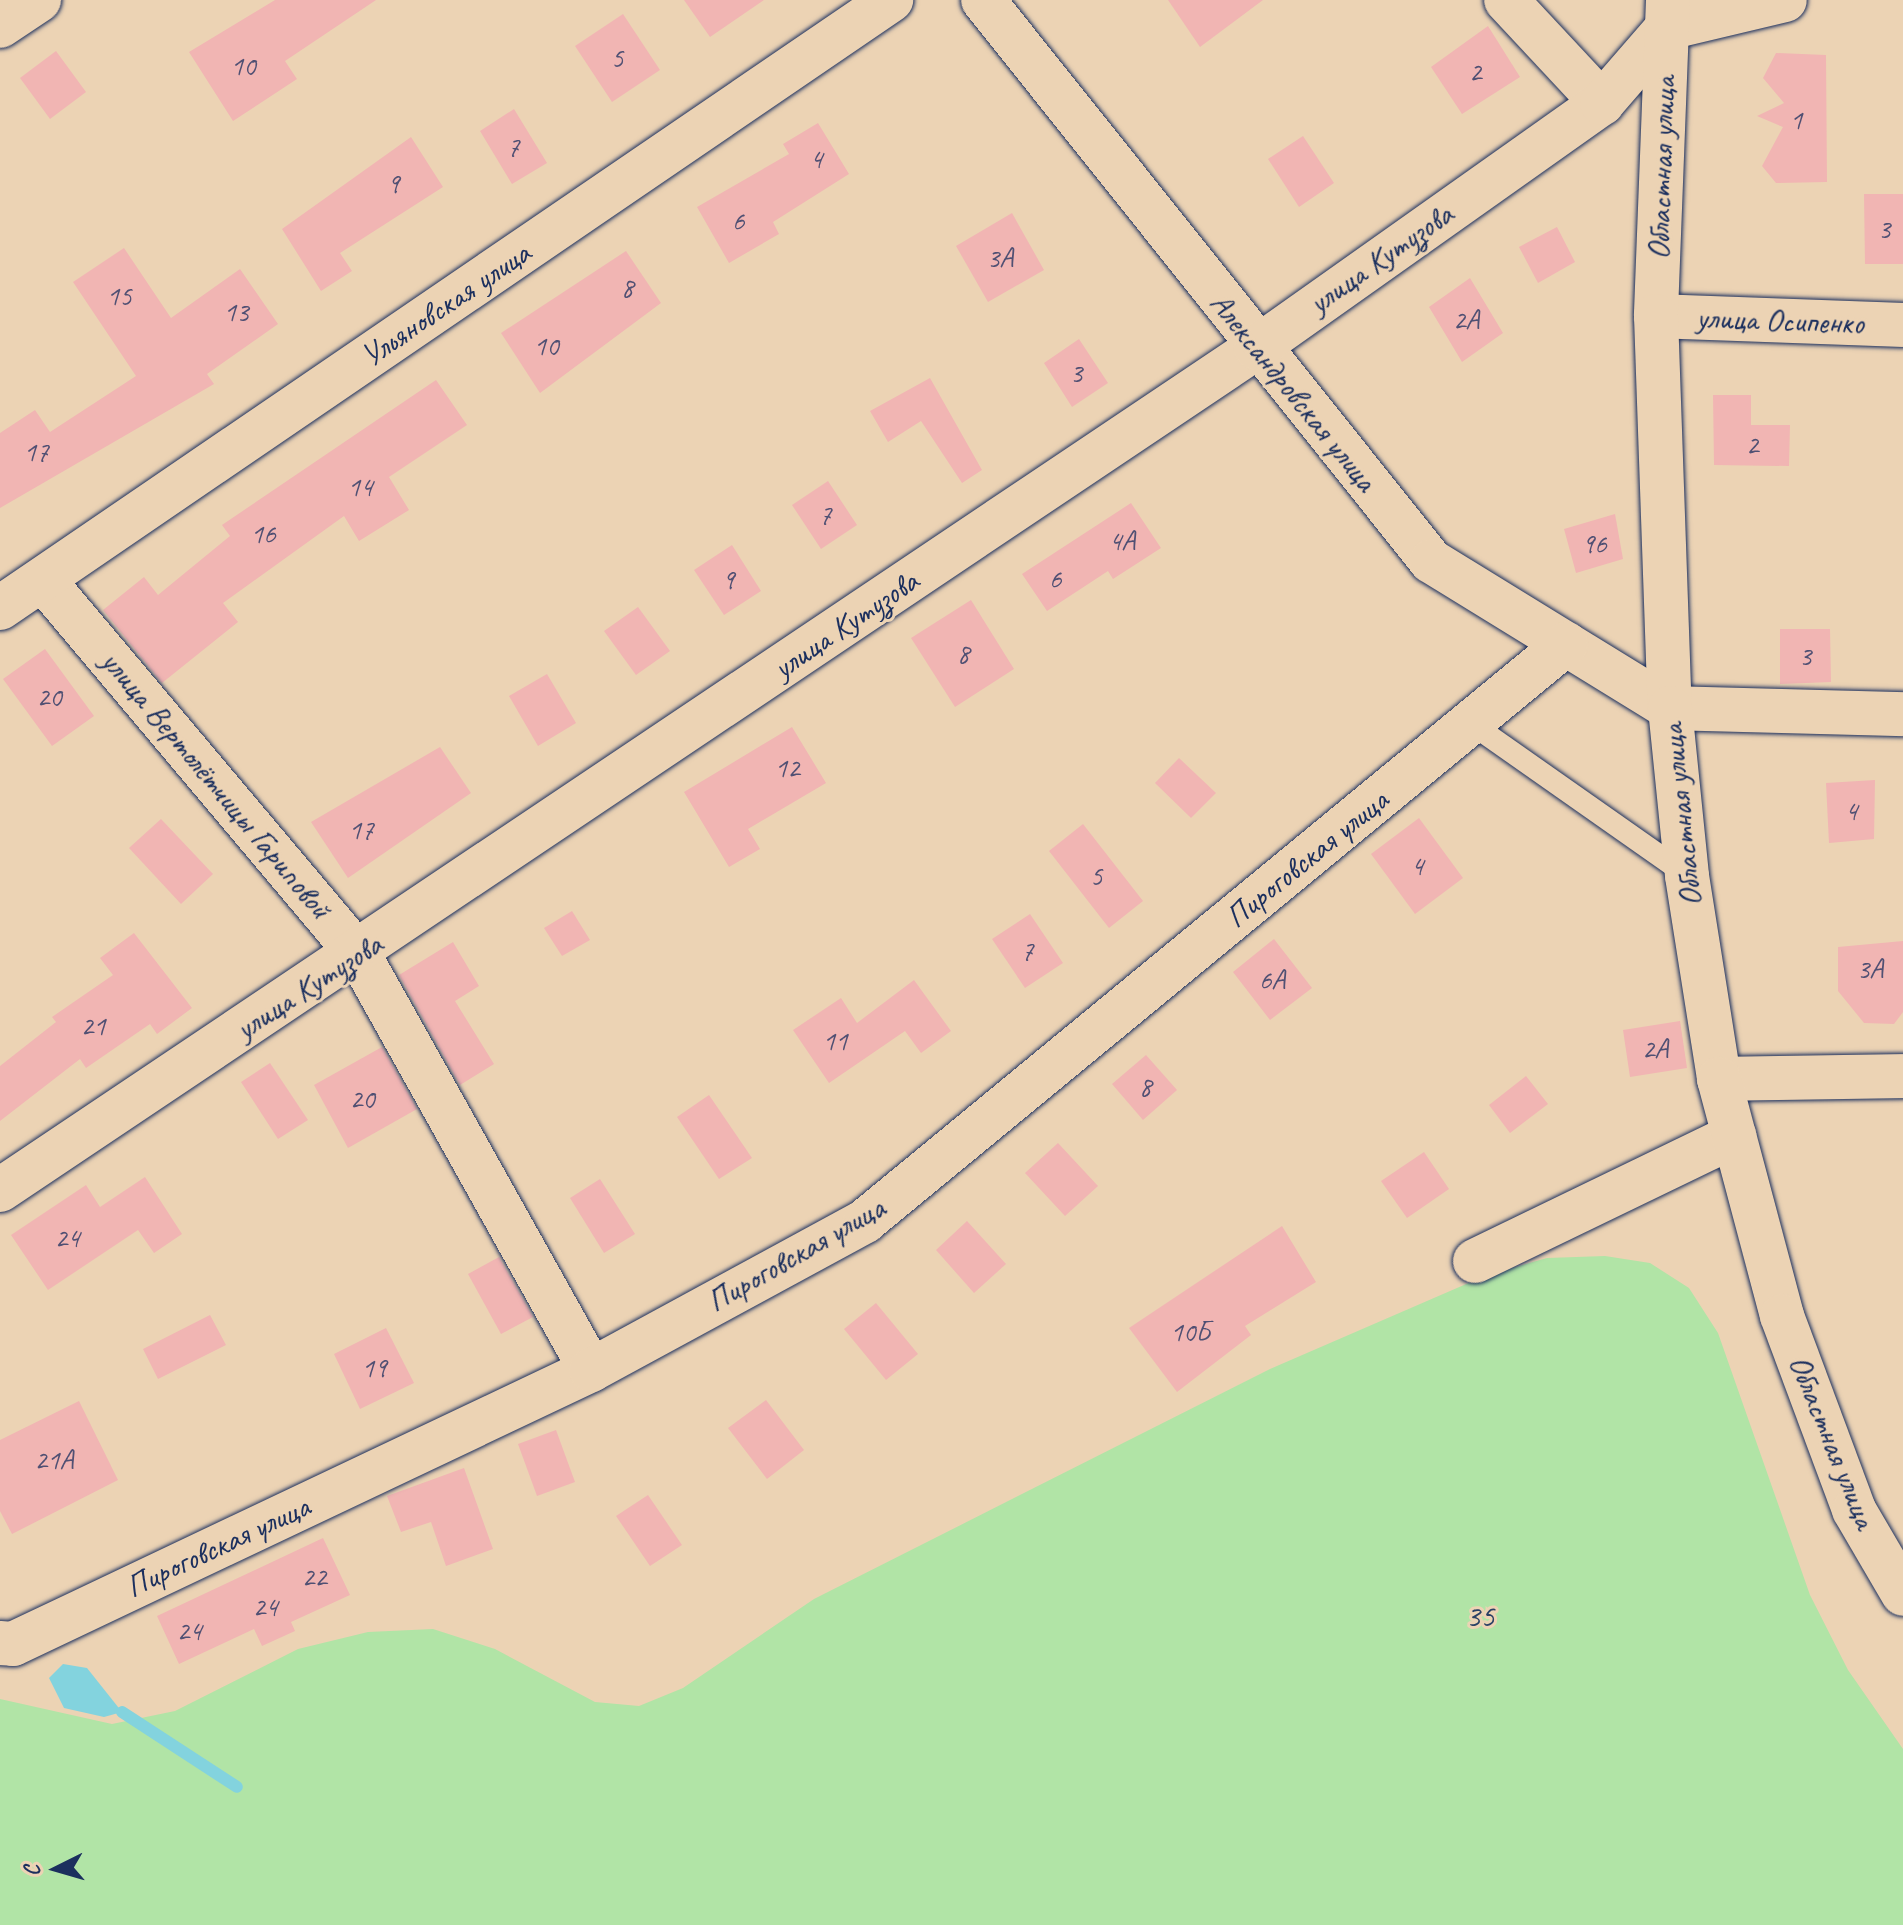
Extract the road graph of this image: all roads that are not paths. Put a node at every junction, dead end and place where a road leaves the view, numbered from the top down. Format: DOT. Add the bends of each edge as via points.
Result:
graph roads {
  1 [pos="39,0"];
  2 [pos="891,0"];
  3 [pos="983,0"];
  4 [pos="1506,0"];
  5 [pos="1785,0"];
  6 [pos="1668,14"];
  7 [pos="0,26"];
  8 [pos="1602,103"];
  9 [pos="1656,316"];
  10 [pos="1903,325"];
  11 [pos="1256,348"];
  12 [pos="44,581"];
  13 [pos="0,608"];
  14 [pos="1566,644"];
  15 [pos="1670,708"];
  16 [pos="1903,714"];
  17 [pos="1472,724"];
  18 [pos="1687,876"];
  19 [pos="359,955"];
  20 [pos="1903,1076"];
  21 [pos="1719,1079"];
  22 [pos="1734,1136"];
  23 [pos="0,1190"];
  24 [pos="1475,1261"];
  25 [pos="591,1370"];
  26 [pos="1903,1594"];
  27 [pos="0,1643"];
  1 -- 7 [label="street"];
  2 -- 12 [label="street, Ульяновская улица"];
  3 -- 11 [label="street, Александровская улица"];
  4 -- 8 [label="street"];
  5 -- 6 [label="street"];
  6 -- 8 [label="street, улица Кутузова"];
  6 -- 9 [label="street, Областная улица"];
  8 -- 11 [label="street, улица Кутузова"];
  9 -- 10 [label="street, улица Осипенко"];
  9 -- 15 [label="street, Областная улица"];
  11 -- 14 [label="street, Александровская улица" via="1431,561"];
  11 -- 19 [label="street, улица Кутузова"];
  12 -- 13 [label="street, Ульяновская улица"];
  12 -- 19 [label="street, улица Вертолётчицы Гариповой"];
  14 -- 15 [label="street, Александровская улица"];
  14 -- 17 [label="street, Пироговская улица"];
  15 -- 16 [label="street"];
  15 -- 18 [label="street, Областная улица"];
  17 -- 18 [label="lane"];
  17 -- 25 [label="street, Пироговская улица" via="865,1221"];
  18 -- 21 [label="street, Областная улица"];
  19 -- 23 [label="street, улица Кутузова"];
  19 -- 25 [label="street, улица Вертолётчицы Гариповой"];
  20 -- 21 [label="street"];
  21 -- 22 [label="street, Областная улица"];
  22 -- 24 [label="street"];
  22 -- 26 [label="street, Областная улица" via="1782,1316 1854,1510"];
  25 -- 27 [label="street, Пироговская улица" via="13,1644"];
}
